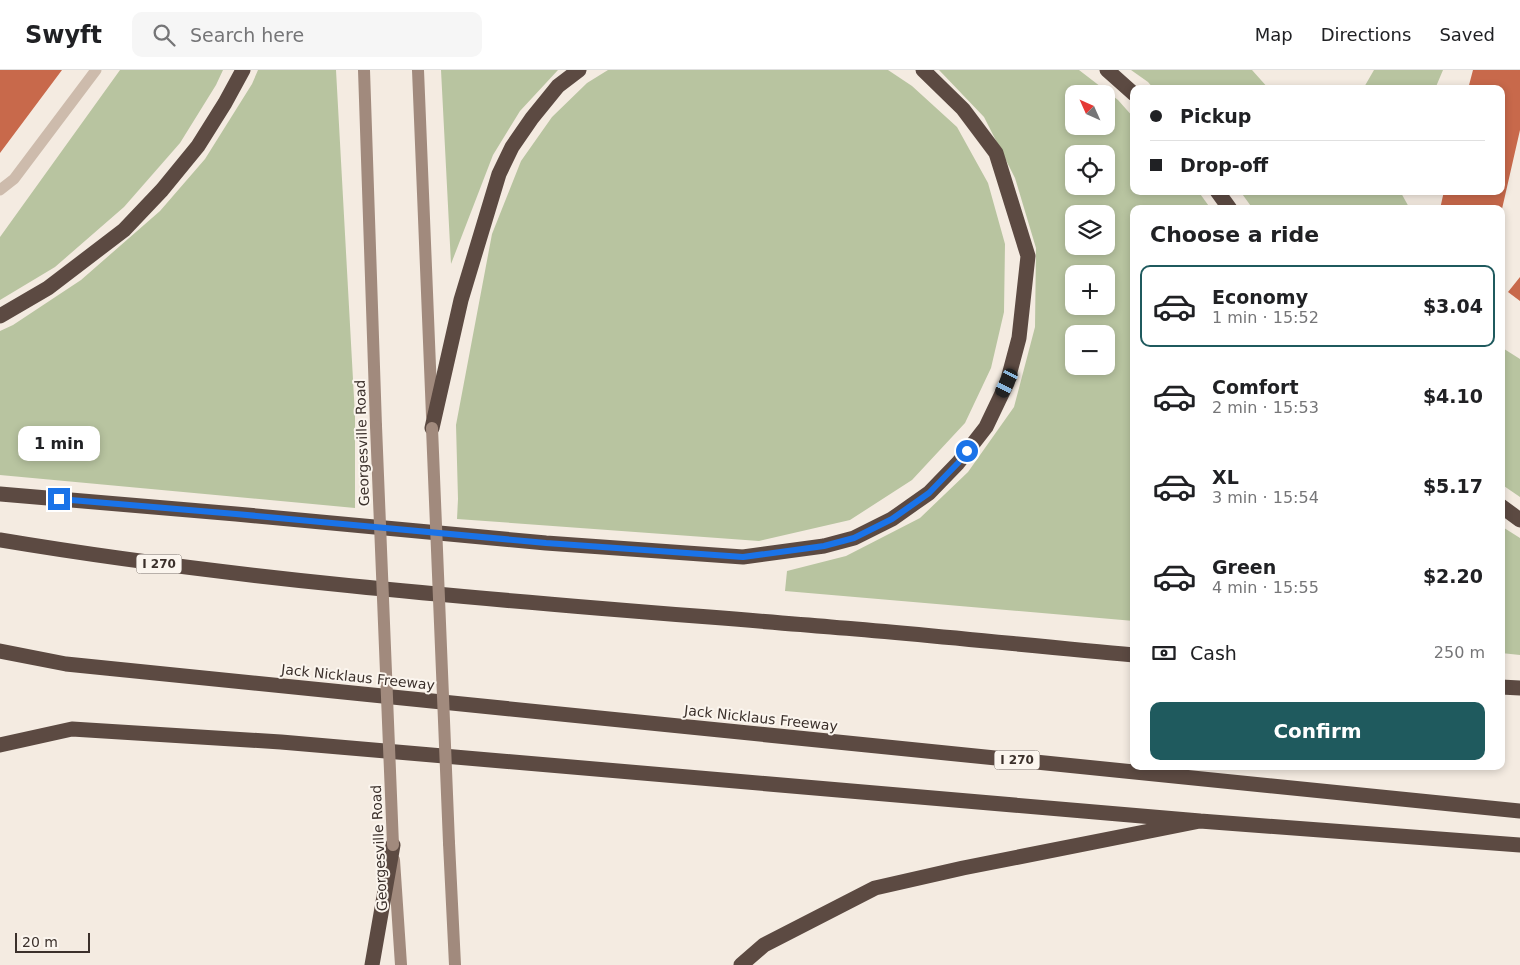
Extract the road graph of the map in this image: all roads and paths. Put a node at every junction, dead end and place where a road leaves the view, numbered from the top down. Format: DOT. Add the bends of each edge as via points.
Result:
graph roads {
  1 [pos="96,70"];
  2 [pos="243,70"];
  3 [pos="364,70"];
  4 [pos="418,70"];
  5 [pos="579,70"];
  6 [pos="923,70"];
  7 [pos="1107,70"];
  8 [pos="1130,90"];
  9 [pos="0,190"];
  10 [pos="0,316"];
  11 [pos="432,428"];
  12 [pos="0,494"];
  13 [pos="1505,509"];
  14 [pos="1520,520"];
  15 [pos="0,540"];
  16 [pos="0,651"];
  17 [pos="1130,655"];
  18 [pos="1505,687"];
  19 [pos="1520,688"];
  20 [pos="0,744"];
  21 [pos="1520,811"];
  22 [pos="1200,821"];
  23 [pos="393,845"];
  24 [pos="1520,845"];
  25 [pos="372,965"];
  26 [pos="401,965"];
  27 [pos="455,965"];
  28 [pos="741,965"];
  1 -- 9 [label="lane" via="14,179"];
  2 -- 10 [label="highway" via="198,146 124,230 48,288"];
  3 -- 23 [label="main road, Georgesville Road, bridge"];
  4 -- 11 [label="main road"];
  5 -- 11 [label="highway" via="558,86 532,118 512,147 499,174 461,300"];
  6 -- 12 [label="highway" via="963,109 996,152 1028,256 1019,338 1007,383 986,427 958,463 929,493 892,519 854,538 824,546 743,557 546,543"];
  7 -- 8 [label="highway"];
  11 -- 27 [label="main road, bridge"];
  13 -- 14 [label="highway"];
  15 -- 17 [label="highway, I 270" via="93,556 290,580"];
  16 -- 21 [label="highway, Jack Nicklaus Freeway / I 270" via="66,664"];
  18 -- 19 [label="highway"];
  20 -- 22 [label="highway" via="72,729 281,742"];
  22 -- 24 [label="highway"];
  22 -- 28 [label="highway" via="875,888 764,945"];
  23 -- 25 [label="highway"];
  23 -- 26 [label="main road, Georgesville Road"];
}
